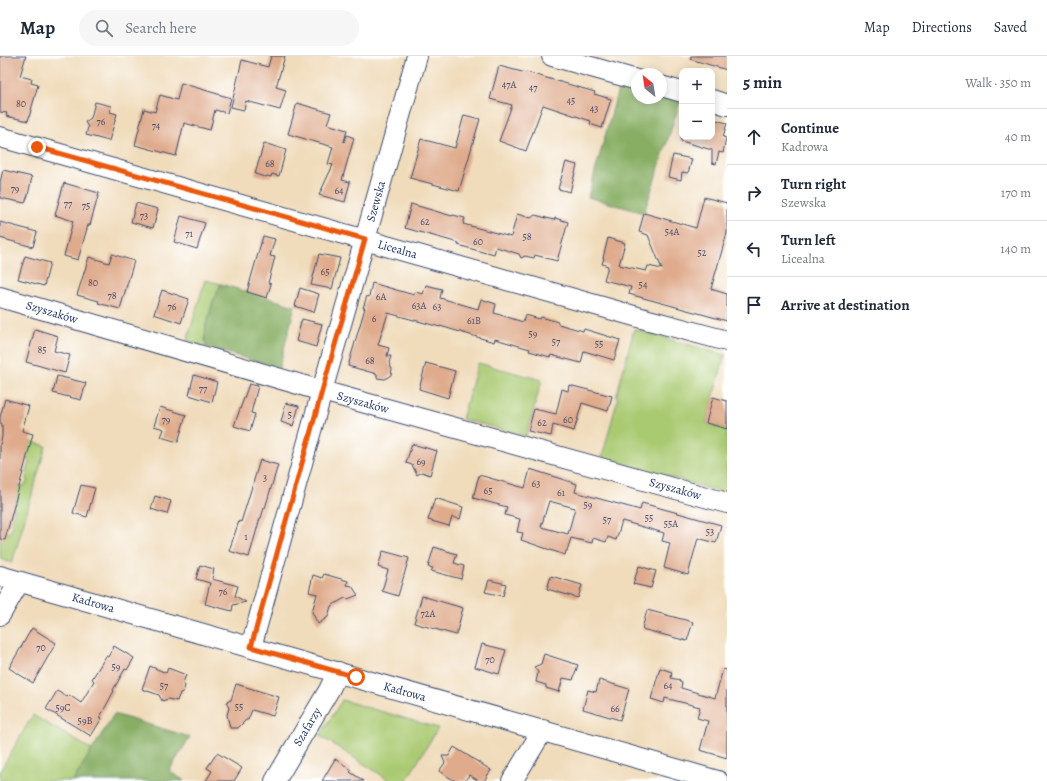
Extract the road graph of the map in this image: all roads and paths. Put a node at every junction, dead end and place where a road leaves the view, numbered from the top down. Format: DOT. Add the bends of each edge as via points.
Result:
graph roads {
  1 [pos="417,56"];
  2 [pos="552,56"];
  3 [pos="631,78"];
  4 [pos="667,88"];
  5 [pos="679,91"];
  6 [pos="715,101"];
  7 [pos="727,105"];
  8 [pos="0,137"];
  9 [pos="365,239"];
  10 [pos="0,297"];
  11 [pos="727,341"];
  12 [pos="322,391"];
  13 [pos="727,504"];
  14 [pos="0,576"];
  15 [pos="19,582"];
  16 [pos="0,615"];
  17 [pos="251,647"];
  18 [pos="338,672"];
  19 [pos="543,730"];
  20 [pos="275,781"];
  21 [pos="512,781"];
  22 [pos="718,781"];
  1 -- 9 [label="street, Szewska"];
  2 -- 3 [label="street"];
  4 -- 5 [label="street"];
  6 -- 7 [label="street"];
  8 -- 9 [label="street, Licealna"];
  9 -- 11 [label="street, Licealna"];
  9 -- 12 [label="street, Szewska"];
  10 -- 12 [label="street, Szyszaków"];
  12 -- 13 [label="street, Szyszaków"];
  12 -- 17 [label="street, Szewska"];
  14 -- 15 [label="street, Kadrowa"];
  15 -- 16 [label="street"];
  15 -- 17 [label="street, Kadrowa"];
  17 -- 18 [label="street, Kadrowa"];
  18 -- 19 [label="street, Kadrowa"];
  18 -- 20 [label="street, Szafarzy"];
  19 -- 21 [label="street"];
  19 -- 22 [label="street, Kadrowa"];
}
